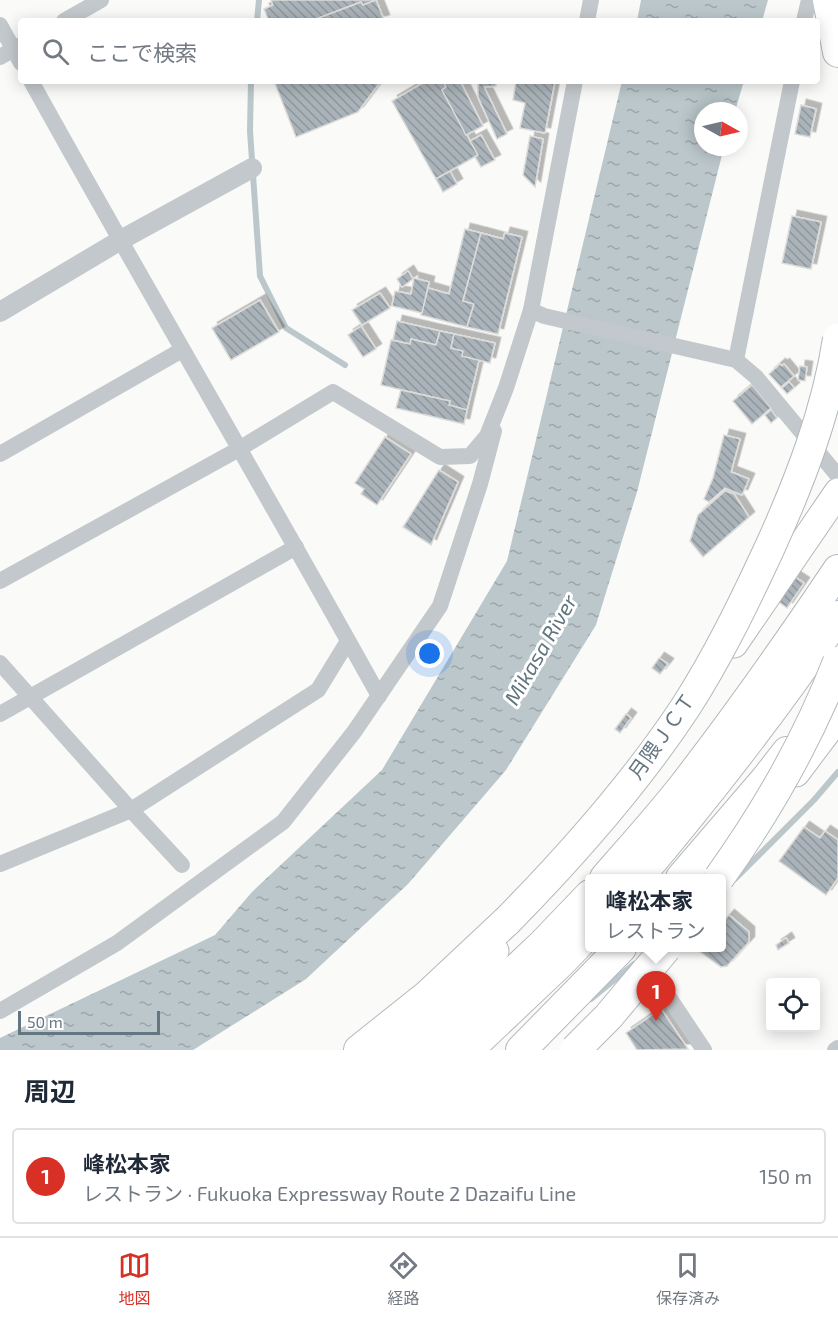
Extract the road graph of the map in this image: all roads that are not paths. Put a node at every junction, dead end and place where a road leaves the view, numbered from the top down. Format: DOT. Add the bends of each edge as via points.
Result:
graph roads {
  1 [pos="101,0"];
  2 [pos="591,0"];
  3 [pos="809,0"];
  4 [pos="828,0"];
  5 [pos="69,18"];
  6 [pos="588,18"];
  7 [pos="805,18"];
  8 [pos="0,24"];
  9 [pos="838,52"];
  10 [pos="14,53"];
  11 [pos="33,84"];
  12 [pos="575,84"];
  13 [pos="791,84"];
  14 [pos="252,168"];
  15 [pos="119,241"];
  16 [pos="0,312"];
  17 [pos="537,313"];
  18 [pos="838,339"];
  19 [pos="182,350"];
  20 [pos="736,360"];
  21 [pos="506,388"];
  22 [pos="239,449"];
  23 [pos="0,454"];
  24 [pos="838,476"];
  25 [pos="838,492"];
  26 [pos="296,547"];
  27 [pos="838,570"];
  28 [pos="0,581"];
  29 [pos="838,616"];
  30 [pos="348,641"];
  31 [pos="838,662"];
  32 [pos="0,663"];
  33 [pos="838,685"];
  34 [pos="768,694"];
  35 [pos="379,696"];
  36 [pos="30,697"];
  37 [pos="0,714"];
  38 [pos="838,717"];
  39 [pos="130,810"];
  40 [pos="0,864"];
  41 [pos="182,865"];
  42 [pos="609,874"];
  43 [pos="642,874"];
  44 [pos="685,874"];
  45 [pos="721,874"];
  46 [pos="722,874"];
  47 [pos="585,900"];
  48 [pos="585,937"];
  49 [pos="617,952"];
  50 [pos="661,955"];
  51 [pos="0,1011"];
  52 [pos="406,1047"];
  53 [pos="359,1050"];
  54 [pos="468,1050"];
  55 [pos="521,1050"];
  56 [pos="567,1050"];
  57 [pos="575,1050"];
  58 [pos="704,1050"];
  1 -- 5 [label="street"];
  2 -- 6 [label="street"];
  3 -- 7 [label="street"];
  4 -- 9 [label="highway"];
  8 -- 10 [label="street"];
  11 -- 15 [label="street"];
  12 -- 17 [label="street"];
  13 -- 20 [label="street"];
  14 -- 15 [label="street"];
  15 -- 16 [label="street"];
  15 -- 19 [label="street"];
  17 -- 20 [label="street"];
  17 -- 21 [label="street"];
  18 -- 53 [label="highway, 月隈ＪＣＴ, bridge" via="819,422 788,507 743,605 685,706 648,759 553,874 428,996"];
  19 -- 22 [label="street"];
  19 -- 23 [label="street"];
  20 -- 24 [label="street" via="756,377"];
  21 -- 22 [label="street" via="487,436 470,456 440,457 333,392"];
  21 -- 35 [label="street" via="440,606"];
  22 -- 26 [label="street"];
  22 -- 28 [label="street"];
  25 -- 52 [label="highway" via="645,777 512,935"];
  26 -- 30 [label="street"];
  26 -- 36 [label="street"];
  27 -- 34 [label="highway"];
  29 -- 34 [label="highway"];
  30 -- 35 [label="street"];
  30 -- 39 [label="street" via="318,690"];
  31 -- 45 [label="highway, bridge" via="774,795"];
  32 -- 36 [label="street"];
  33 -- 44 [label="highway, bridge" via="766,779"];
  34 -- 42 [label="highway"];
  34 -- 43 [label="highway" via="703,802"];
  35 -- 51 [label="street" via="283,822 117,943"];
  36 -- 37 [label="street"];
  36 -- 39 [label="street"];
  38 -- 46 [label="highway"];
  39 -- 40 [label="street"];
  39 -- 41 [label="street"];
  47 -- 52 [label="highway" via="543,944"];
  48 -- 54 [label="highway"];
  49 -- 55 [label="highway"];
  50 -- 56 [label="highway" via="606,1018"];
  50 -- 57 [label="highway, bridge"];
  50 -- 58 [label="street"];
}
